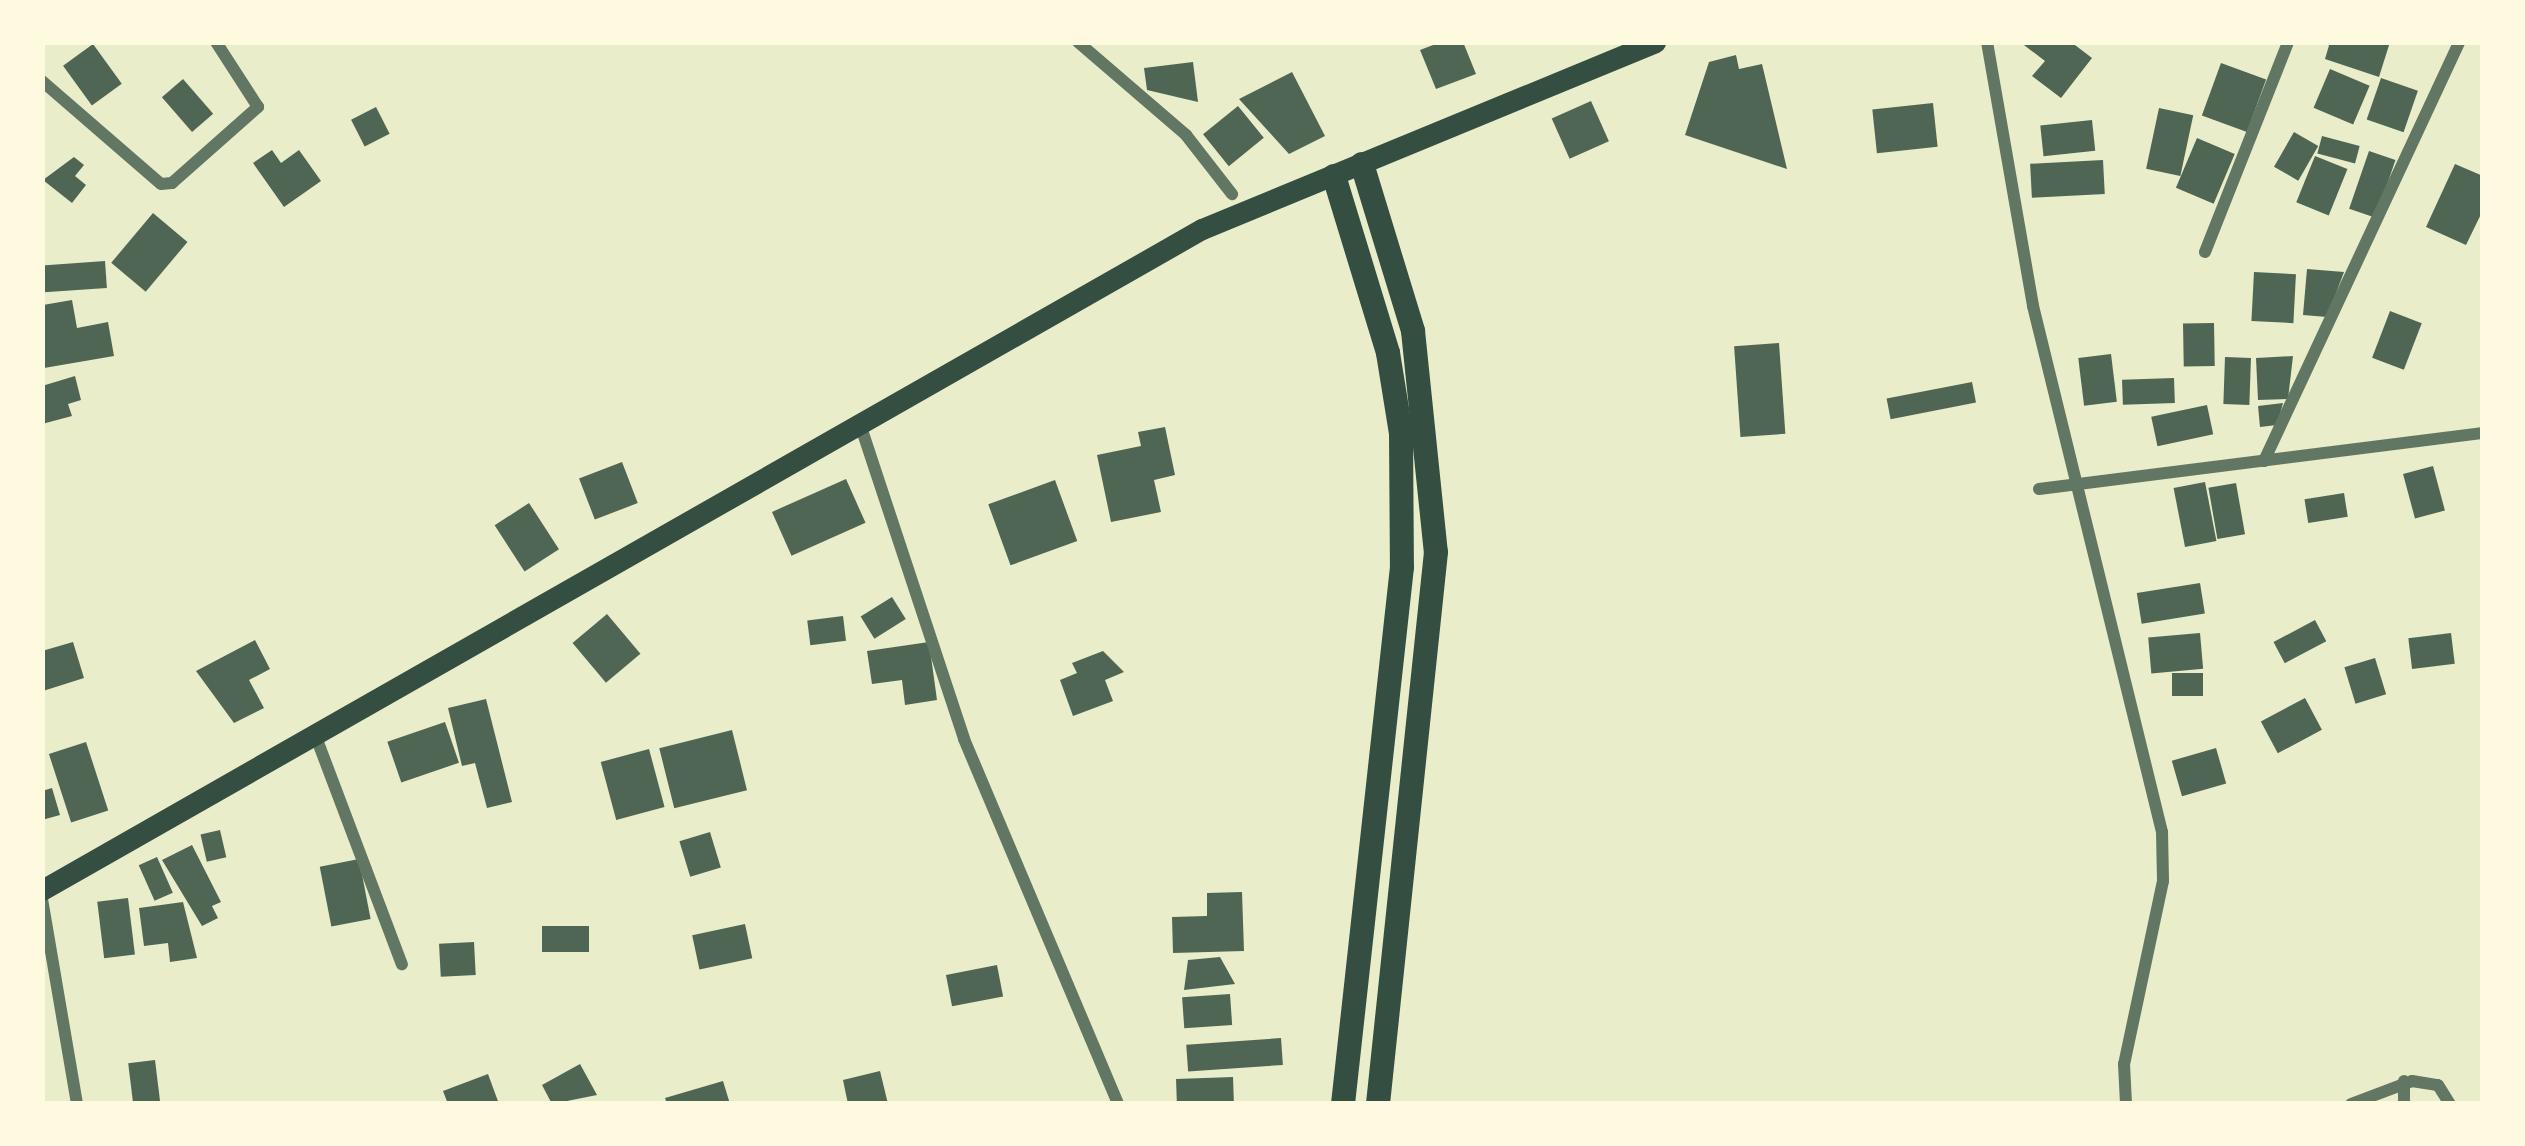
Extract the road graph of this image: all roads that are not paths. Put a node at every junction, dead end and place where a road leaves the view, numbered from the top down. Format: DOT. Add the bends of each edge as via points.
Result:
graph roads {
  1 [pos="216,42"];
  2 [pos="1078,42"];
  3 [pos="1655,42"];
  4 [pos="1987,42"];
  5 [pos="2288,42"];
  6 [pos="2458,42"];
  7 [pos="42,81"];
  8 [pos="1362,164"];
  9 [pos="1334,176"];
  10 [pos="1232,194"];
  11 [pos="2205,252"];
  12 [pos="860,424"];
  13 [pos="2483,433"];
  14 [pos="2264,461"];
  15 [pos="2074,484"];
  16 [pos="2039,489"];
  17 [pos="316,737"];
  18 [pos="42,894"];
  19 [pos="402,964"];
  20 [pos="2404,1083"];
  21 [pos="77,1104"];
  22 [pos="1118,1104"];
  23 [pos="1343,1104"];
  24 [pos="1378,1104"];
  25 [pos="2126,1104"];
  26 [pos="2350,1104"];
  27 [pos="2404,1104"];
  28 [pos="2450,1104"];
  1 -- 7 [label="street" via="258,107 172,183 161,184"];
  2 -- 10 [label="street" via="1186,135"];
  3 -- 8 [label="highway"];
  4 -- 15 [label="street"];
  5 -- 11 [label="street"];
  6 -- 14 [label="street"];
  8 -- 9 [label="highway"];
  8 -- 24 [label="highway" via="1413,331 1436,552"];
  9 -- 12 [label="highway" via="1202,229"];
  9 -- 23 [label="highway" via="1388,353 1401,433 1402,567 1390,714"];
  12 -- 17 [label="highway"];
  12 -- 22 [label="street" via="964,739"];
  13 -- 14 [label="street"];
  14 -- 15 [label="street"];
  15 -- 16 [label="street"];
  15 -- 25 [label="street" via="2162,832 2163,881 2124,1064"];
  17 -- 18 [label="highway"];
  17 -- 19 [label="street"];
  18 -- 21 [label="street"];
  20 -- 26 [label="street"];
  20 -- 27 [label="street"];
  20 -- 28 [label="street" via="2438,1084"];
}
